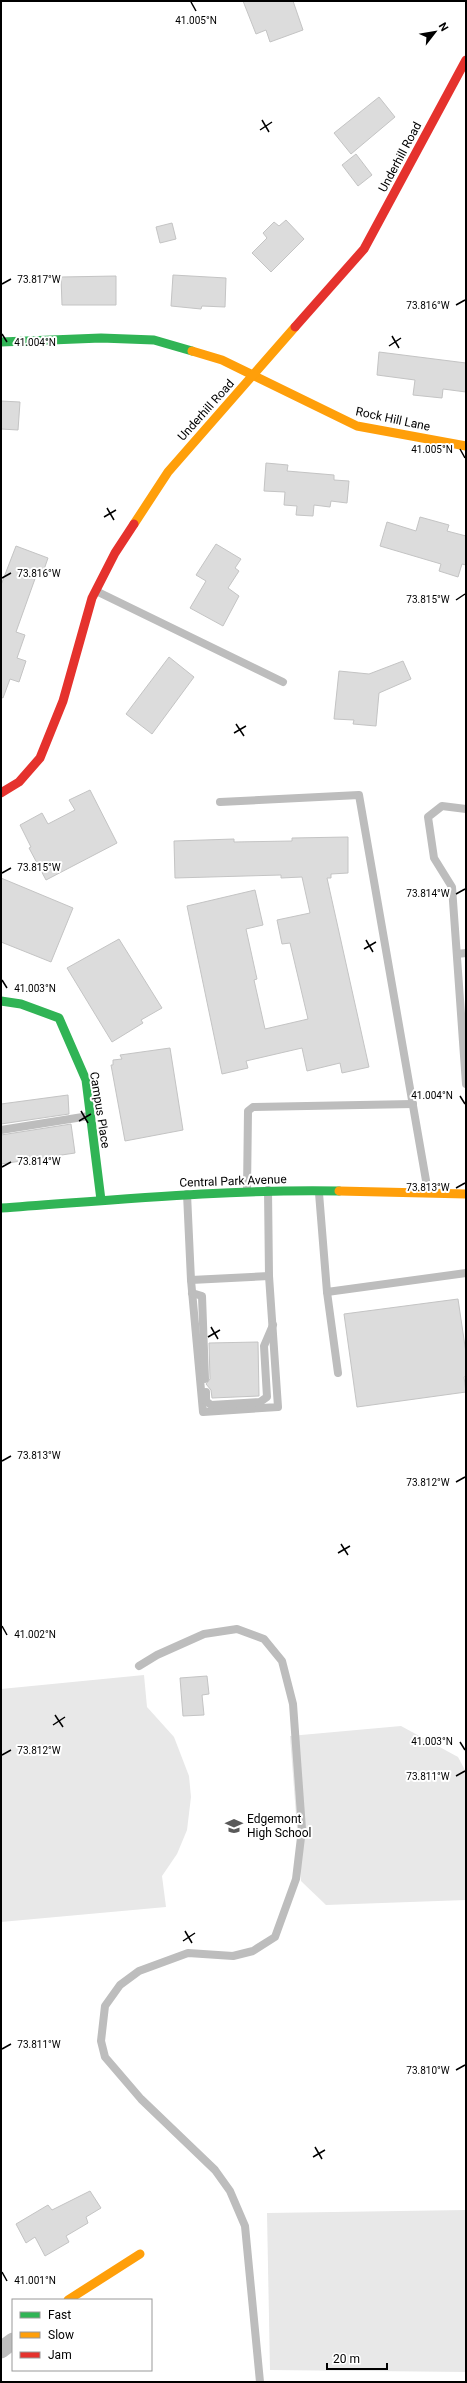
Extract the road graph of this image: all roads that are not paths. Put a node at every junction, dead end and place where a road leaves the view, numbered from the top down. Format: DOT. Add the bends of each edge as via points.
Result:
graph roads {
  1 [pos="466,60"];
  2 [pos="1,342"];
  3 [pos="254,375"];
  4 [pos="466,446"];
  5 [pos="95,591"];
  6 [pos="283,682"];
  7 [pos="1,793"];
  8 [pos="220,802"];
  9 [pos="466,809"];
  10 [pos="466,953"];
  11 [pos="457,954"];
  12 [pos="1,1002"];
  13 [pos="466,1084"];
  14 [pos="413,1104"];
  15 [pos="90,1115"];
  16 [pos="1,1130"];
  17 [pos="268,1190"];
  18 [pos="247,1191"];
  19 [pos="319,1191"];
  20 [pos="428,1193"];
  21 [pos="187,1194"];
  22 [pos="466,1194"];
  23 [pos="101,1200"];
  24 [pos="1,1208"];
  25 [pos="466,1273"];
  26 [pos="269,1276"];
  27 [pos="191,1280"];
  28 [pos="327,1292"];
  29 [pos="192,1293"];
  30 [pos="273,1325"];
  31 [pos="338,1373"];
  32 [pos="139,1666"];
  33 [pos="140,2254"];
  34 [pos="70,2299"];
  35 [pos="12,2342"];
  36 [pos="1,2350"];
  37 [pos="260,2382"];
  1 -- 3 [label="street, Underhill Road" via="364,249"];
  2 -- 3 [label="street, Rock Hill Lane" via="101,338 154,340 222,360"];
  3 -- 4 [label="street, Rock Hill Lane" via="357,426"];
  3 -- 5 [label="street, Underhill Road" via="168,472 115,553"];
  5 -- 6 [label="lane"];
  5 -- 7 [label="street, Underhill Road" via="81,631 63,700 40,758 19,782"];
  8 -- 14 [label="lane" via="359,796"];
  9 -- 11 [label="lane" via="442,806 428,817 434,858 452,887"];
  10 -- 11 [label="lane"];
  11 -- 13 [label="lane"];
  12 -- 15 [label="street, Campus Place" via="21,1004 59,1018 86,1080"];
  14 -- 18 [label="lane" via="253,1107 248,1111"];
  14 -- 20 [label="lane"];
  15 -- 16 [label="lane"];
  15 -- 23 [label="street, Campus Place"];
  17 -- 18 [label="street, Central Park Avenue"];
  17 -- 19 [label="street, Central Park Avenue"];
  17 -- 26 [label="lane"];
  18 -- 21 [label="street, Central Park Avenue"];
  19 -- 20 [label="street, Central Park Avenue"];
  19 -- 28 [label="lane"];
  20 -- 22 [label="street, Central Park Avenue"];
  21 -- 23 [label="street, Central Park Avenue"];
  21 -- 27 [label="lane"];
  23 -- 24 [label="street, Central Park Avenue"];
  25 -- 28 [label="lane"];
  26 -- 27 [label="lane"];
  26 -- 30 [label="lane"];
  27 -- 29 [label="lane"];
  28 -- 31 [label="lane"];
  29 -- 30 [label="lane" via="202,1296 206,1401 211,1405 260,1402 267,1397 264,1346"];
  29 -- 30 [label="lane" via="203,1412 278,1407"];
  32 -- 37 [label="lane" via="204,1634 237,1629 264,1640 282,1661 293,1704 302,1829 296,1879 274,1937 253,1951 233,1956 188,1952 138,1971 120,1985 105,2006 100,2041 105,2057 141,2098 215,2170 230,2191 245,2226"];
  33 -- 34 [label="street"];
  35 -- 36 [label="street"];
}
